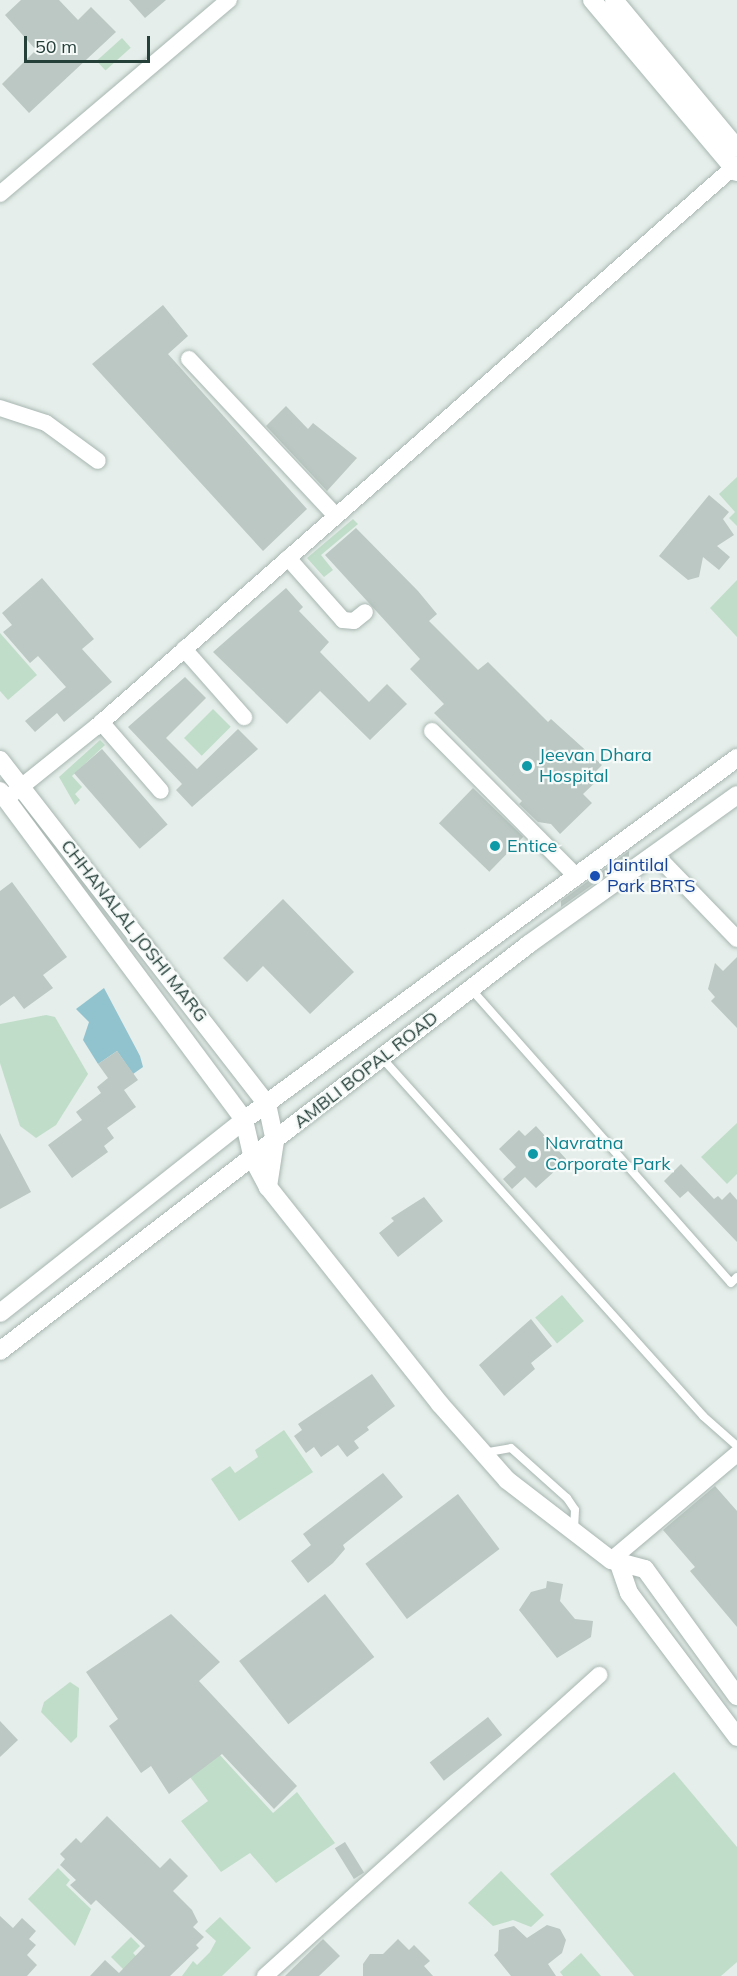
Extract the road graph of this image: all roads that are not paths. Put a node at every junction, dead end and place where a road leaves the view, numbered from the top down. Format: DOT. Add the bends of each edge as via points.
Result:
graph roads {
  1 [pos="229,0"];
  2 [pos="592,0"];
  3 [pos="614,0"];
  4 [pos="737,148"];
  5 [pos="736,168"];
  6 [pos="0,194"];
  7 [pos="189,359"];
  8 [pos="0,408"];
  9 [pos="98,460"];
  10 [pos="336,516"];
  11 [pos="288,558"];
  12 [pos="365,612"];
  13 [pos="184,649"];
  14 [pos="244,717"];
  15 [pos="101,722"];
  16 [pos="432,731"];
  17 [pos="737,758"];
  18 [pos="0,760"];
  19 [pos="22,785"];
  20 [pos="161,791"];
  21 [pos="737,795"];
  22 [pos="2,798"];
  23 [pos="656,854"];
  24 [pos="575,875"];
  25 [pos="737,939"];
  26 [pos="471,989"];
  27 [pos="382,1058"];
  28 [pos="267,1104"];
  29 [pos="244,1120"];
  30 [pos="275,1141"];
  31 [pos="253,1159"];
  32 [pos="268,1186"];
  33 [pos="737,1277"];
  34 [pos="0,1313"];
  35 [pos="0,1351"];
  36 [pos="737,1446"];
  37 [pos="483,1453"];
  38 [pos="737,1454"];
  39 [pos="574,1534"];
  40 [pos="615,1561"];
  41 [pos="599,1675"];
  42 [pos="737,1696"];
  43 [pos="737,1737"];
  44 [pos="266,1976"];
  1 -- 6 [label="street"];
  2 -- 5 [label="street"];
  3 -- 4 [label="street"];
  5 -- 10 [label="street"];
  7 -- 10 [label="street"];
  8 -- 9 [label="street" via="46,423"];
  10 -- 11 [label="street"];
  11 -- 12 [label="street" via="343,620 354,621"];
  11 -- 13 [label="street"];
  13 -- 14 [label="street"];
  13 -- 15 [label="street"];
  15 -- 19 [label="street"];
  15 -- 20 [label="street"];
  16 -- 24 [label="street"];
  17 -- 24 [label="street, AMBLI BOPAL ROAD"];
  18 -- 19 [label="street, CHHANALAL JOSHI MARG"];
  19 -- 22 [label="street"];
  19 -- 28 [label="street, CHHANALAL JOSHI MARG"];
  21 -- 23 [label="street, AMBLI BOPAL ROAD"];
  22 -- 29 [label="street, CHHANALAL JOSHI MARG"];
  23 -- 25 [label="street"];
  23 -- 26 [label="street, AMBLI BOPAL ROAD"];
  24 -- 28 [label="street, AMBLI BOPAL ROAD"];
  26 -- 27 [label="street, AMBLI BOPAL ROAD"];
  26 -- 33 [label="lane" via="731,1283"];
  27 -- 30 [label="street, AMBLI BOPAL ROAD"];
  27 -- 36 [label="lane" via="703,1416"];
  28 -- 29 [label="street, AMBLI BOPAL ROAD"];
  28 -- 30 [label="street"];
  29 -- 31 [label="street"];
  29 -- 34 [label="street, AMBLI BOPAL ROAD"];
  30 -- 31 [label="street, AMBLI BOPAL ROAD"];
  30 -- 32 [label="street"];
  31 -- 32 [label="street"];
  31 -- 35 [label="street, AMBLI BOPAL ROAD"];
  32 -- 37 [label="street"];
  37 -- 39 [label="street" via="507,1480"];
  37 -- 39 [label="lane" via="511,1448 567,1498 575,1510"];
  38 -- 40 [label="street"];
  39 -- 40 [label="street"];
  40 -- 42 [label="street" via="645,1569"];
  40 -- 43 [label="street" via="629,1593"];
  41 -- 44 [label="street"];
}
